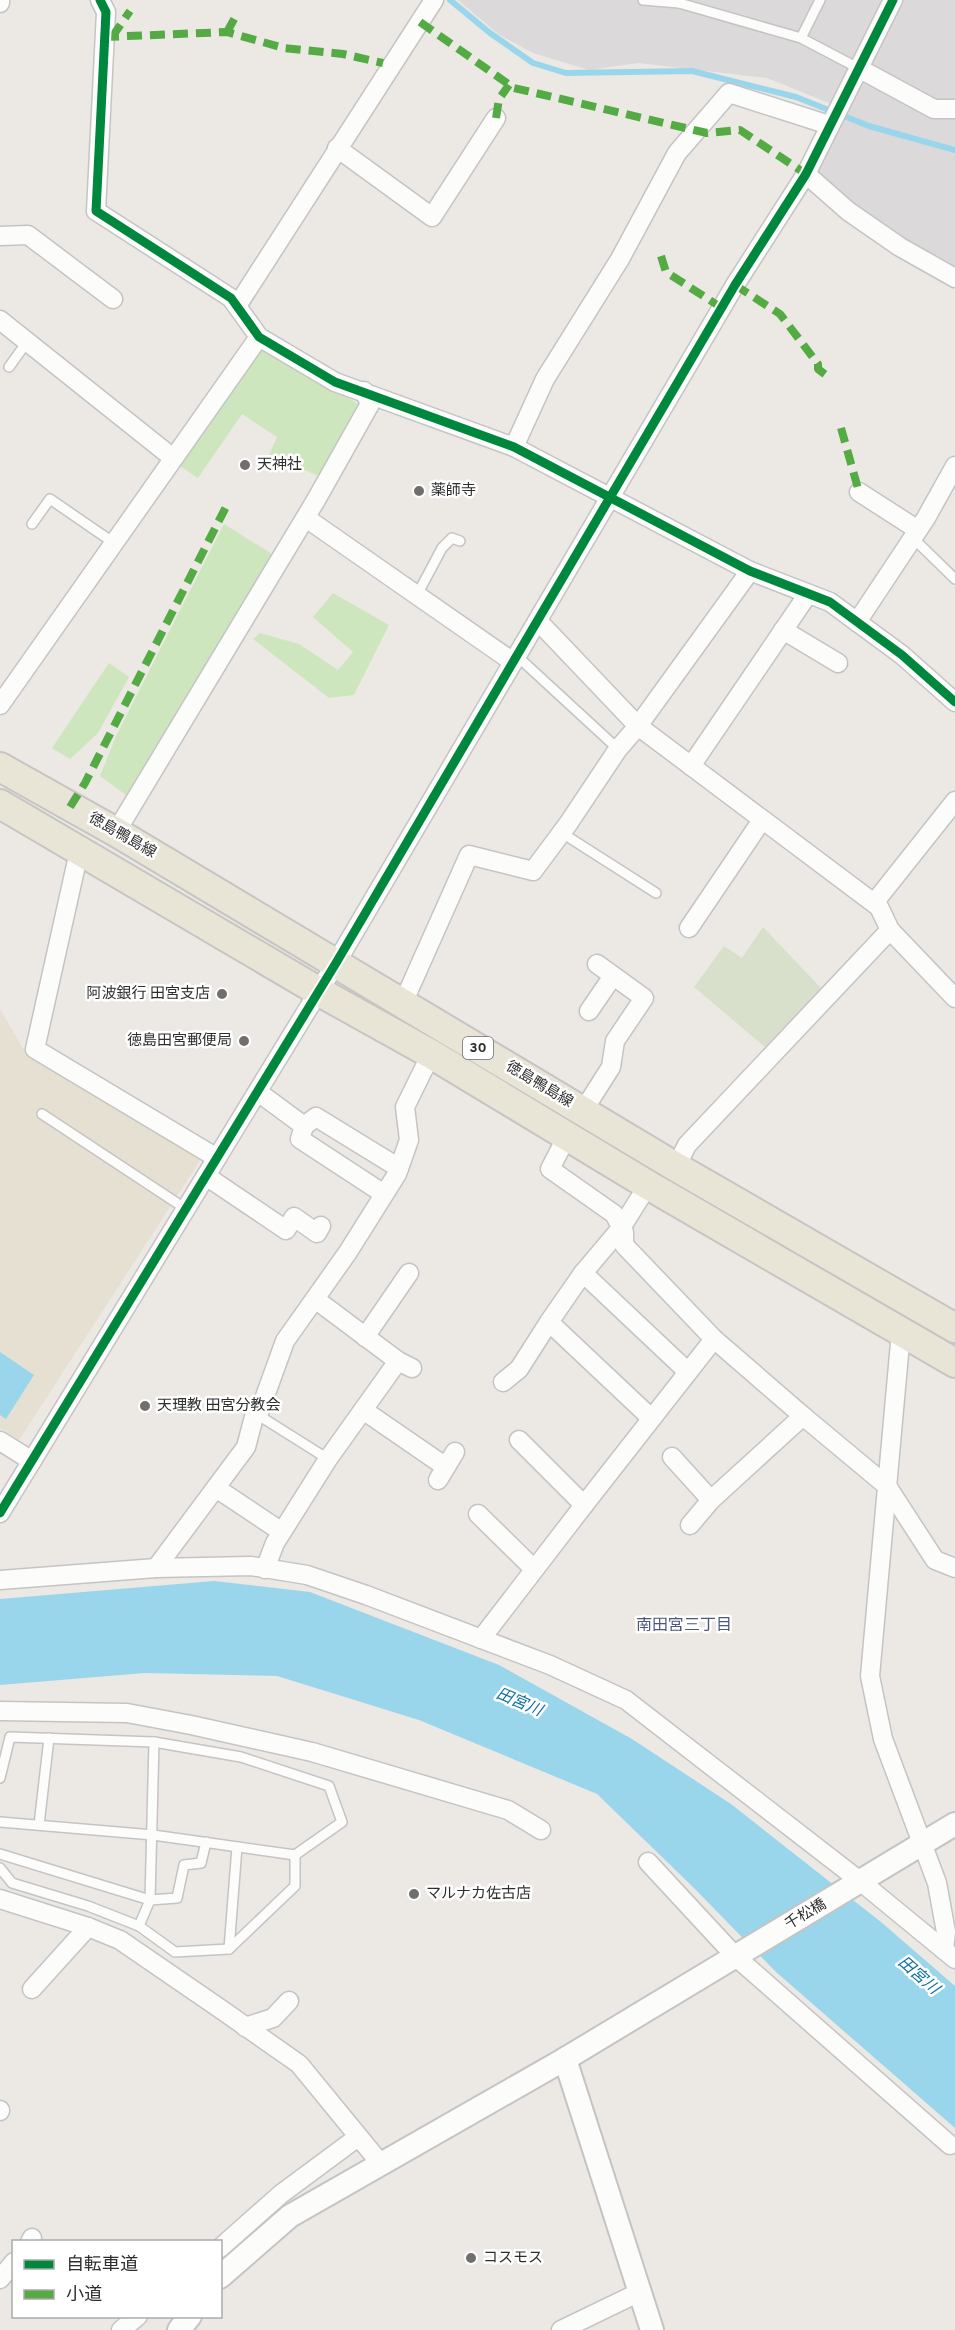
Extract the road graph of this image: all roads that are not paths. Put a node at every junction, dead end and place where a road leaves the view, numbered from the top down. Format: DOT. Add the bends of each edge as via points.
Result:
graph roads {
  1 [pos="100,0"];
  2 [pos="434,0"];
  3 [pos="643,0"];
  4 [pos="820,0"];
  5 [pos="893,0"];
  6 [pos="680,1"];
  7 [pos="801,38"];
  8 [pos="860,69"];
  9 [pos="955,109"];
  10 [pos="496,118"];
  11 [pos="829,125"];
  12 [pos="337,148"];
  13 [pos="806,174"];
  14 [pos="0,236"];
  15 [pos="955,278"];
  16 [pos="114,299"];
  17 [pos="237,306"];
  18 [pos="0,320"];
  19 [pos="259,337"];
  20 [pos="27,342"];
  21 [pos="9,367"];
  22 [pos="364,391"];
  23 [pos="514,447"];
  24 [pos="173,458"];
  25 [pos="955,466"];
  26 [pos="859,492"];
  27 [pos="611,496"];
  28 [pos="306,518"];
  29 [pos="32,524"];
  30 [pos="915,534"];
  31 [pos="460,541"];
  32 [pos="114,543"];
  33 [pos="750,571"];
  34 [pos="955,579"];
  35 [pos="808,594"];
  36 [pos="417,595"];
  37 [pos="538,621"];
  38 [pos="857,622"];
  39 [pos="783,630"];
  40 [pos="515,659"];
  41 [pos="838,663"];
  42 [pos="955,702"];
  43 [pos="0,705"];
  44 [pos="638,726"];
  45 [pos="618,749"];
  46 [pos="691,766"];
  47 [pos="0,767"];
  48 [pos="955,801"];
  49 [pos="0,804"];
  50 [pos="762,820"];
  51 [pos="116,832"];
  52 [pos="562,833"];
  53 [pos="84,852"];
  54 [pos="656,893"];
  55 [pos="874,903"];
  56 [pos="689,928"];
  57 [pos="890,930"];
  58 [pos="336,963"];
  59 [pos="597,964"];
  60 [pos="613,976"];
  61 [pos="318,991"];
  62 [pos="955,998"];
  63 [pos="403,1003"];
  64 [pos="589,1011"];
  65 [pos="431,1054"];
  66 [pos="258,1092"];
  67 [pos="583,1111"];
  68 [pos="42,1114"];
  69 [pos="304,1126"];
  70 [pos="567,1136"];
  71 [pos="217,1158"];
  72 [pos="676,1167"];
  73 [pos="399,1168"];
  74 [pos="206,1176"];
  75 [pos="648,1185"];
  76 [pos="384,1194"];
  77 [pos="186,1209"];
  78 [pos="321,1227"];
  79 [pos="621,1228"];
  80 [pos="409,1273"];
  81 [pos="583,1273"];
  82 [pos="315,1299"];
  83 [pos="549,1322"];
  84 [pos="955,1328"];
  85 [pos="902,1332"];
  86 [pos="365,1337"];
  87 [pos="714,1339"];
  88 [pos="952,1355"];
  89 [pos="688,1372"];
  90 [pos="504,1382"];
  91 [pos="363,1410"];
  92 [pos="255,1413"];
  93 [pos="803,1416"];
  94 [pos="651,1418"];
  95 [pos="519,1440"];
  96 [pos="0,1441"];
  97 [pos="672,1457"];
  98 [pos="328,1459"];
  99 [pos="32,1461"];
  100 [pos="446,1466"];
  101 [pos="887,1486"];
  102 [pos="216,1488"];
  103 [pos="711,1500"];
  104 [pos="584,1504"];
  105 [pos="0,1513"];
  106 [pos="478,1514"];
  107 [pos="690,1525"];
  108 [pos="282,1532"];
  109 [pos="156,1568"];
  110 [pos="955,1568"];
  111 [pos="265,1569"];
  112 [pos="534,1569"];
  113 [pos="0,1580"];
  114 [pos="481,1639"];
  115 [pos="0,1711"];
  116 [pos="49,1738"];
  117 [pos="154,1742"];
  118 [pos="0,1778"];
  119 [pos="0,1822"];
  120 [pos="955,1824"];
  121 [pos="39,1825"];
  122 [pos="541,1830"];
  123 [pos="153,1835"];
  124 [pos="207,1842"];
  125 [pos="921,1844"];
  126 [pos="237,1847"];
  127 [pos="0,1854"];
  128 [pos="295,1855"];
  129 [pos="648,1862"];
  130 [pos="0,1868"];
  131 [pos="854,1885"];
  132 [pos="0,1899"];
  133 [pos="150,1900"];
  134 [pos="139,1926"];
  135 [pos="88,1927"];
  136 [pos="229,1950"];
  137 [pos="950,1954"];
  138 [pos="736,1957"];
  139 [pos="32,1989"];
  140 [pos="289,2001"];
  141 [pos="245,2026"];
  142 [pos="565,2059"];
  143 [pos="358,2138"];
  144 [pos="950,2145"];
  145 [pos="381,2164"];
  146 [pos="310,2173"];
  147 [pos="324,2197"];
  148 [pos="222,2246"];
  149 [pos="12,2264"];
  150 [pos="222,2275"];
  151 [pos="0,2279"];
  152 [pos="640,2292"];
  153 [pos="136,2318"];
  154 [pos="188,2318"];
  155 [pos="121,2330"];
  156 [pos="179,2330"];
  157 [pos="561,2330"];
  158 [pos="652,2330"];
  1 -- 17 [label="street" via="106,12 96,211 231,298"];
  2 -- 12 [label="street"];
  3 -- 6 [label="lane"];
  4 -- 7 [label="lane"];
  5 -- 8 [label="street"];
  6 -- 7 [label="lane"];
  7 -- 8 [label="lane"];
  8 -- 9 [label="street" via="934,110"];
  8 -- 11 [label="street"];
  10 -- 12 [label="street" via="432,217"];
  11 -- 13 [label="street"];
  11 -- 23 [label="street" via="729,93 677,153 614,269 545,379"];
  12 -- 17 [label="street"];
  13 -- 15 [label="street" via="848,211"];
  13 -- 27 [label="street" via="735,285"];
  14 -- 16 [label="street" via="28,235"];
  17 -- 19 [label="street"];
  18 -- 20 [label="street"];
  19 -- 22 [label="street" via="335,382"];
  19 -- 24 [label="street"];
  20 -- 21 [label="lane"];
  20 -- 24 [label="street"];
  22 -- 23 [label="street"];
  22 -- 28 [label="street" via="370,404"];
  23 -- 27 [label="street"];
  24 -- 32 [label="street"];
  25 -- 30 [label="street"];
  26 -- 30 [label="street"];
  27 -- 33 [label="street"];
  27 -- 37 [label="street"];
  28 -- 36 [label="street"];
  28 -- 51 [label="street"];
  29 -- 32 [label="lane" via="50,499"];
  30 -- 34 [label="lane"];
  30 -- 38 [label="street"];
  31 -- 36 [label="lane" via="452,538 442,548"];
  32 -- 43 [label="street"];
  33 -- 35 [label="street"];
  33 -- 44 [label="street"];
  35 -- 38 [label="street" via="830,602"];
  35 -- 39 [label="street"];
  36 -- 40 [label="street"];
  37 -- 40 [label="street"];
  37 -- 44 [label="street"];
  38 -- 42 [label="street"];
  39 -- 41 [label="street"];
  39 -- 46 [label="street"];
  40 -- 45 [label="lane"];
  40 -- 58 [label="street"];
  44 -- 45 [label="street"];
  44 -- 46 [label="street"];
  45 -- 52 [label="street"];
  46 -- 50 [label="street"];
  47 -- 51 [label="main road, 徳島鴨島線 / 30"];
  48 -- 55 [label="street"];
  49 -- 53 [label="main road, 徳島鴨島線 / 30"];
  50 -- 55 [label="street"];
  50 -- 56 [label="street"];
  51 -- 58 [label="main road, 徳島鴨島線 / 30"];
  52 -- 54 [label="lane"];
  52 -- 63 [label="street" via="533,871 469,855"];
  53 -- 61 [label="main road, 徳島鴨島線 / 30"];
  53 -- 71 [label="street" via="76,865 35,1049"];
  55 -- 57 [label="street"];
  57 -- 62 [label="street"];
  57 -- 72 [label="street" via="687,1145"];
  58 -- 61 [label="street"];
  58 -- 63 [label="main road, 徳島鴨島線 / 30"];
  59 -- 60 [label="street"];
  60 -- 64 [label="street"];
  60 -- 67 [label="street" via="644,999 615,1041 611,1066"];
  61 -- 65 [label="main road, 徳島鴨島線 / 30"];
  61 -- 66 [label="street"];
  63 -- 67 [label="main road, 徳島鴨島線 / 30"];
  65 -- 70 [label="main road, 徳島鴨島線 / 30"];
  65 -- 73 [label="street" via="405,1107 409,1140"];
  66 -- 69 [label="street"];
  66 -- 71 [label="street"];
  67 -- 72 [label="main road, 徳島鴨島線 / 30"];
  68 -- 77 [label="lane"];
  69 -- 73 [label="street" via="316,1117"];
  69 -- 76 [label="street" via="300,1139"];
  70 -- 75 [label="main road, 徳島鴨島線 / 30"];
  70 -- 79 [label="street" via="550,1169 614,1214"];
  71 -- 74 [label="street"];
  72 -- 84 [label="main road, 徳島鴨島線 / 30"];
  73 -- 76 [label="street"];
  74 -- 77 [label="street"];
  74 -- 78 [label="street" via="286,1230 294,1217 317,1233"];
  75 -- 79 [label="street"];
  75 -- 85 [label="main road, 徳島鴨島線 / 30"];
  76 -- 82 [label="street"];
  77 -- 99 [label="street"];
  79 -- 81 [label="street"];
  79 -- 87 [label="street" via="624,1245"];
  80 -- 86 [label="street"];
  81 -- 83 [label="street"];
  81 -- 89 [label="street"];
  82 -- 86 [label="street"];
  82 -- 92 [label="street" via="285,1341 259,1413"];
  83 -- 90 [label="street" via="519,1369"];
  83 -- 94 [label="street"];
  85 -- 88 [label="main road, 徳島鴨島線 / 30"];
  85 -- 101 [label="street"];
  86 -- 91 [label="street" via="405,1365"];
  87 -- 89 [label="street"];
  87 -- 93 [label="street"];
  89 -- 94 [label="street"];
  91 -- 98 [label="street"];
  91 -- 100 [label="street"];
  92 -- 98 [label="lane"];
  92 -- 102 [label="street" via="246,1447"];
  93 -- 101 [label="street"];
  93 -- 103 [label="street"];
  94 -- 104 [label="street"];
  95 -- 104 [label="street"];
  96 -- 99 [label="street"];
  97 -- 103 [label="street"];
  98 -- 108 [label="street"];
  99 -- 105 [label="street"];
  101 -- 110 [label="street" via="935,1560"];
  101 -- 125 [label="street" via="870,1676 883,1739"];
  102 -- 108 [label="street"];
  102 -- 109 [label="street"];
  103 -- 107 [label="street"];
  104 -- 112 [label="street"];
  106 -- 112 [label="street"];
  108 -- 111 [label="street"];
  109 -- 111 [label="street"];
  109 -- 113 [label="street"];
  111 -- 114 [label="street" via="317,1578"];
  112 -- 114 [label="street"];
  114 -- 131 [label="street" via="626,1700"];
  115 -- 122 [label="street" via="127,1713 192,1725 312,1752 508,1810"];
  116 -- 117 [label="lane"];
  116 -- 118 [label="lane" via="10,1737"];
  116 -- 121 [label="lane"];
  117 -- 123 [label="lane"];
  117 -- 128 [label="lane" via="242,1757 329,1786 342,1822"];
  119 -- 121 [label="lane"];
  120 -- 125 [label="street, 千松橋"];
  121 -- 123 [label="lane"];
  123 -- 124 [label="lane"];
  123 -- 133 [label="lane"];
  124 -- 126 [label="lane"];
  124 -- 133 [label="lane" via="201,1863 183,1865 177,1898"];
  125 -- 131 [label="street, 千松橋"];
  125 -- 137 [label="street" via="937,1883"];
  126 -- 128 [label="lane"];
  126 -- 136 [label="lane"];
  127 -- 133 [label="lane"];
  128 -- 136 [label="lane" via="294,1886"];
  129 -- 138 [label="street"];
  130 -- 134 [label="lane" via="12,1883"];
  131 -- 137 [label="street"];
  131 -- 138 [label="street, 千松橋"];
  132 -- 135 [label="street"];
  133 -- 134 [label="lane"];
  134 -- 136 [label="lane" via="175,1952"];
  135 -- 139 [label="street"];
  135 -- 141 [label="street" via="120,1940"];
  138 -- 142 [label="street, 千松橋"];
  138 -- 144 [label="street"];
  140 -- 141 [label="street" via="273,2018"];
  141 -- 143 [label="street" via="298,2064"];
  142 -- 145 [label="street, 千松橋"];
  142 -- 152 [label="street"];
  143 -- 145 [label="street"];
  143 -- 146 [label="street"];
  145 -- 147 [label="street, 千松橋"];
  146 -- 147 [label="street"];
  146 -- 148 [label="street"];
  147 -- 150 [label="street, 千松橋" via="290,2216"];
  149 -- 151 [label="street"];
  152 -- 157 [label="street"];
  152 -- 158 [label="street"];
  153 -- 155 [label="street"];
  154 -- 156 [label="street"];
}
